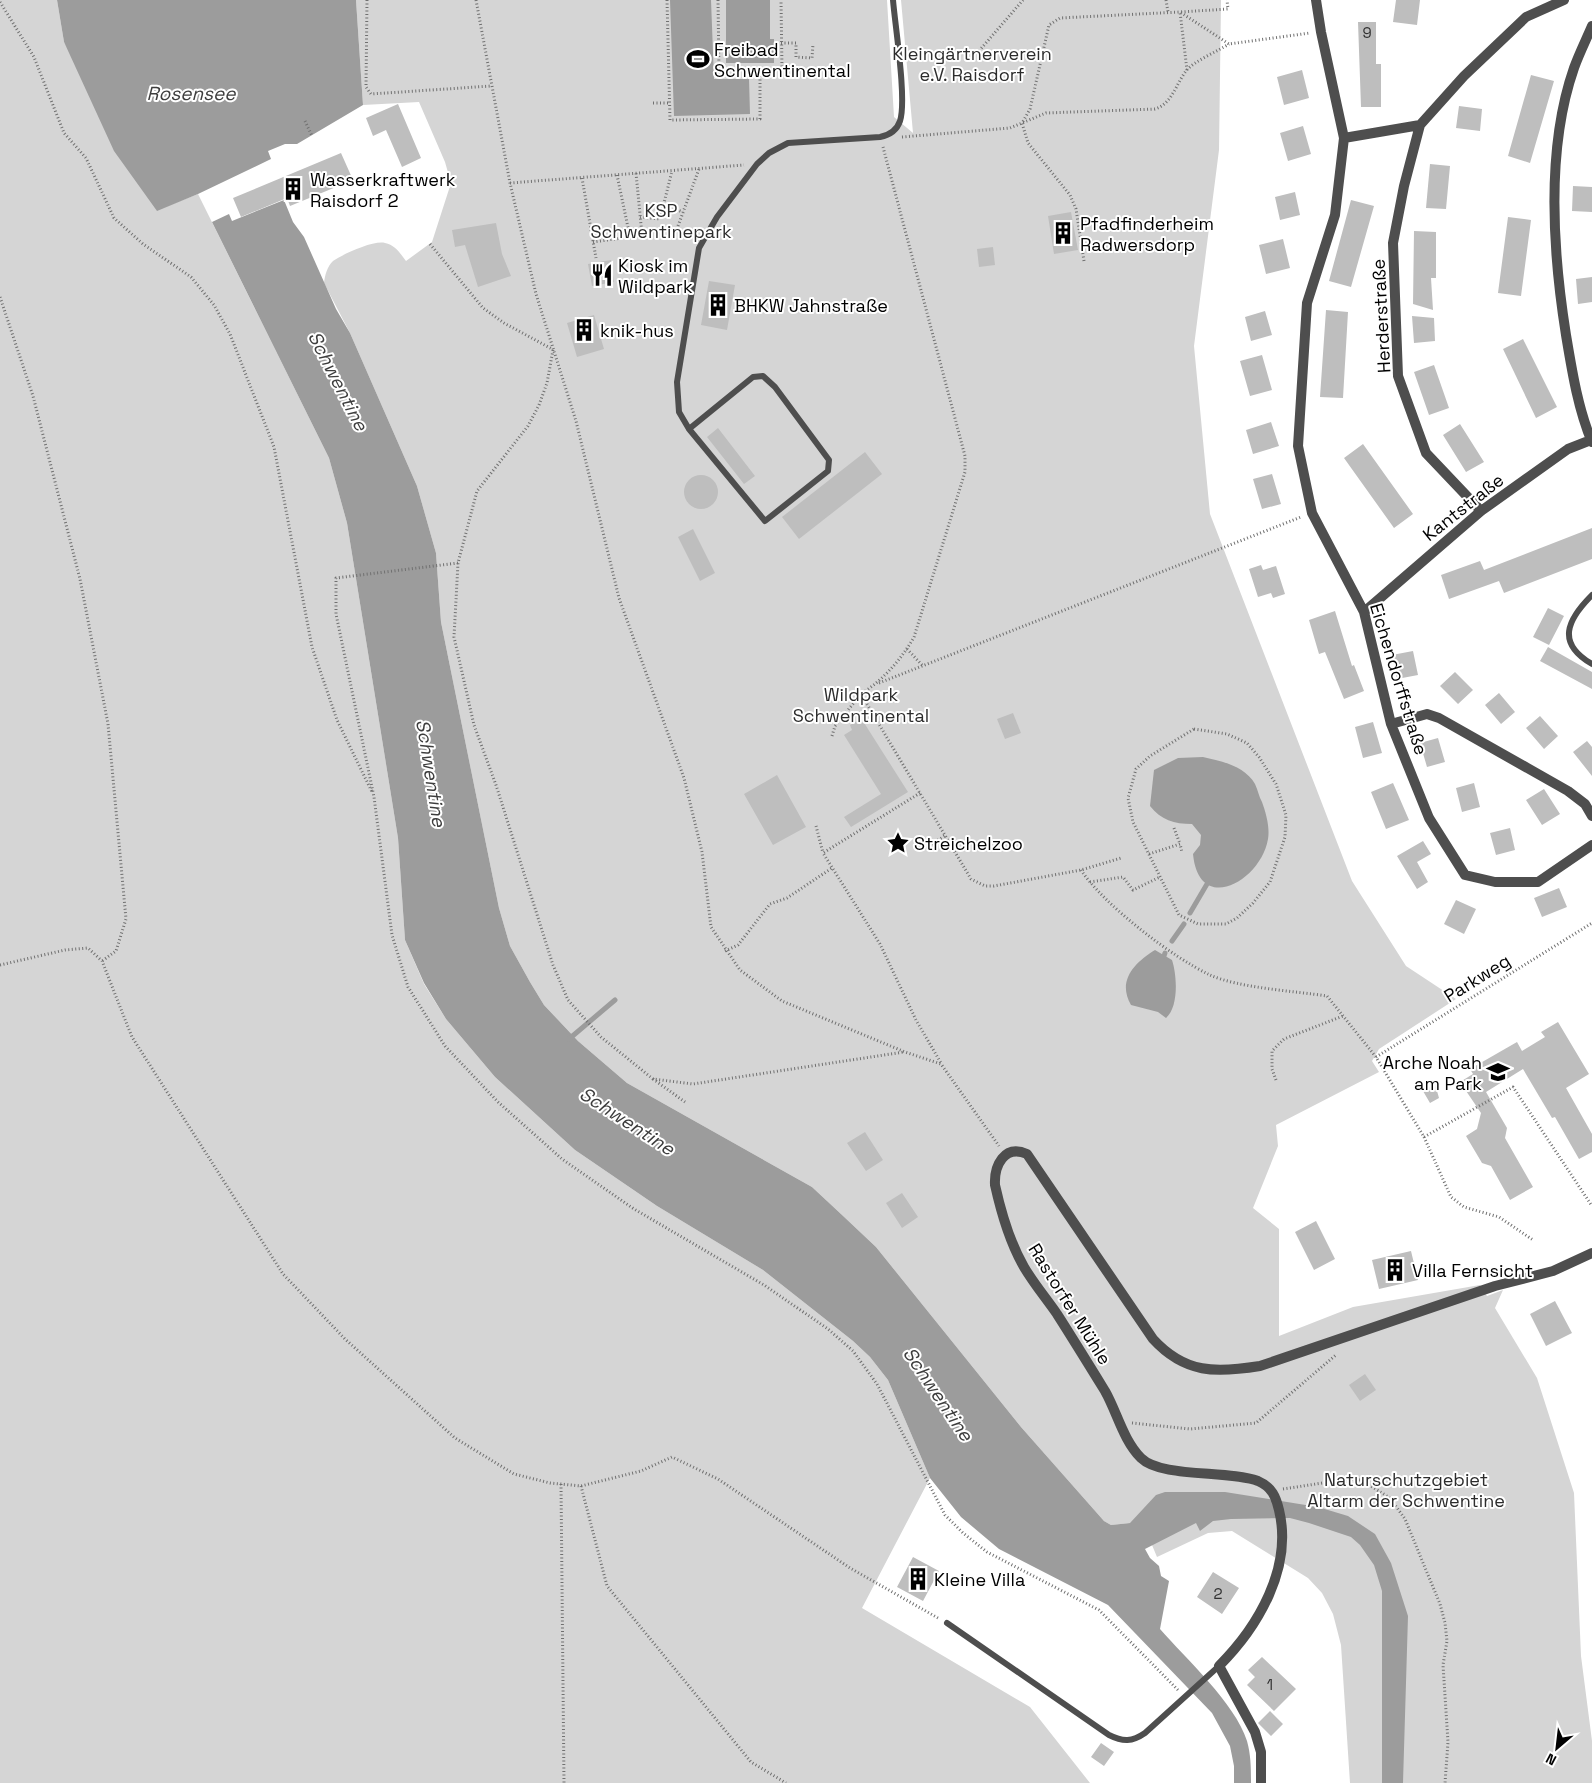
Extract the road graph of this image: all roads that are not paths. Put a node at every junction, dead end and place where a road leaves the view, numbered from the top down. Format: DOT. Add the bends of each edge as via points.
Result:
graph roads {
  1 [pos="893,0"];
  2 [pos="1316,0"];
  3 [pos="1564,0"];
  4 [pos="1592,26"];
  5 [pos="1420,125"];
  6 [pos="1344,138"];
  7 [pos="689,429"];
  8 [pos="1591,441"];
  9 [pos="1481,511"];
  10 [pos="1592,595"];
  11 [pos="1364,612"];
  12 [pos="1592,664"];
  13 [pos="1392,724"];
  14 [pos="1592,816"];
  15 [pos="1592,845"];
  16 [pos="1592,1253"];
  17 [pos="947,1623"];
  18 [pos="1219,1666"];
  19 [pos="1261,1783"];
  1 -- 7 [label="lane" via="902,109 894,132 880,137 788,143 769,153 717,217 699,248 677,382 679,412"];
  2 -- 6 [label="street, Eichendorffstraße"];
  3 -- 5 [label="street" via="1526,17 1464,76"];
  4 -- 8 [label="street" via="1574,69 1564,111 1556,170 1554,233 1571,366"];
  5 -- 6 [label="street"];
  5 -- 9 [label="street, Herderstraße" via="1393,243 1398,376 1426,453"];
  6 -- 11 [label="street, Eichendorffstraße" via="1334,216 1307,303 1298,446 1312,513"];
  7 -- 7 [label="lane" via="753,376 763,376 775,387 829,460 828,471 765,521"];
  8 -- 9 [label="street, Kantstraße" via="1568,449"];
  9 -- 11 [label="street, Kantstraße"];
  10 -- 12 [label="lane" via="1568,629 1569,640 1580,657"];
  11 -- 13 [label="street, Eichendorffstraße"];
  13 -- 14 [label="street" via="1427,714 1439,718 1568,791 1585,804"];
  13 -- 15 [label="street, Eichendorffstraße" via="1429,818 1464,875 1495,882 1538,882"];
  16 -- 18 [label="street, Rastorfer Mühle" via="1553,1271 1495,1286 1260,1366 1211,1371 1167,1355 1027,1154 1014,1151 1005,1155 997,1166 995,1185 1017,1253 1106,1394 1133,1449 1142,1459 1162,1469 1258,1481 1275,1496 1281,1519 1282,1551 1271,1590 1246,1635"];
  17 -- 18 [label="lane" via="1123,1741 1141,1736"];
  18 -- 19 [label="street" via="1259,1743"];
}
